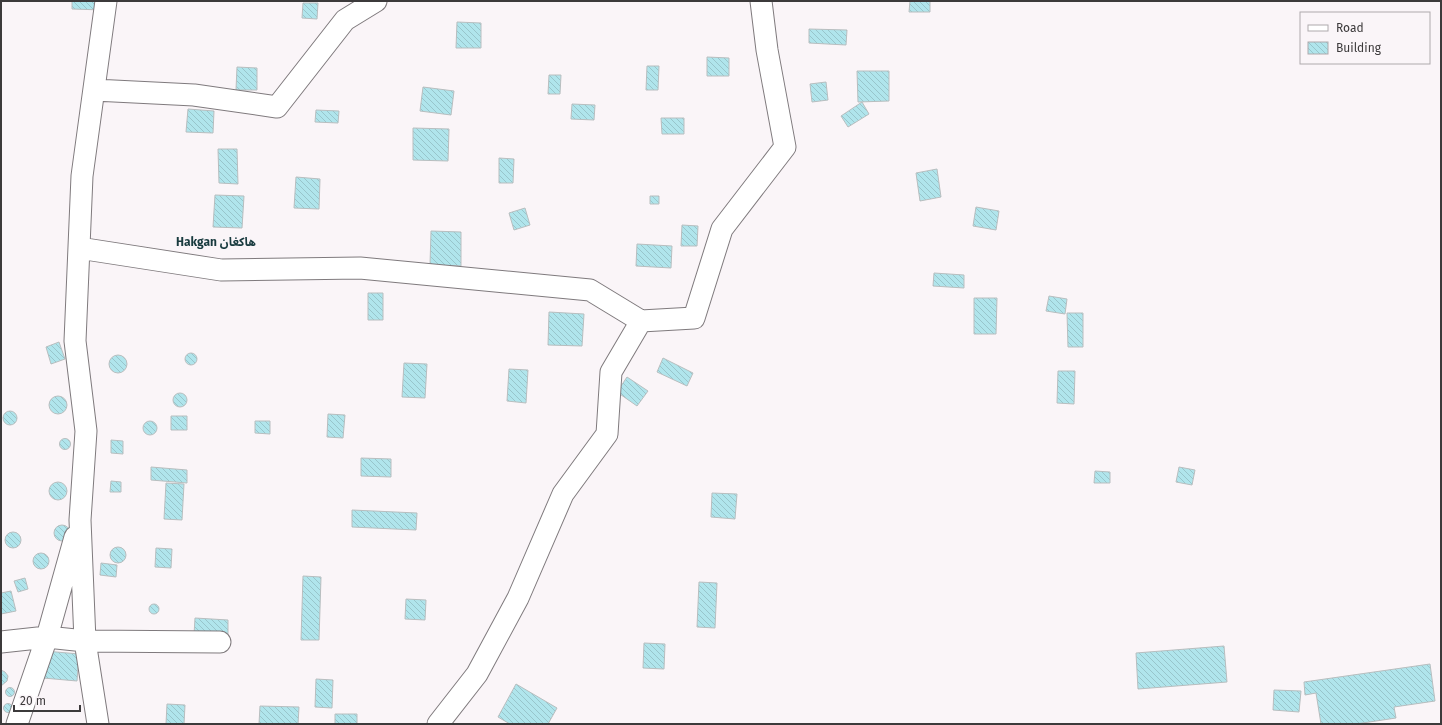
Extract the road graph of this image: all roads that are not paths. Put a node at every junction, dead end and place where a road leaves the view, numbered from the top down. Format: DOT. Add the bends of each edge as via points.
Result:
graph roads {
  1 [pos="106,1"];
  2 [pos="376,1"];
  3 [pos="761,1"];
  4 [pos="94,90"];
  5 [pos="79,248"];
  6 [pos="641,321"];
  7 [pos="80,520"];
  8 [pos="47,637"];
  9 [pos="85,641"];
  10 [pos="1,642"];
  11 [pos="220,642"];
  12 [pos="17,724"];
  13 [pos="98,724"];
  14 [pos="438,724"];
  1 -- 4 [label="street"];
  2 -- 4 [label="street" via="345,20 277,107 194,94"];
  3 -- 6 [label="street" via="767,50 785,147 722,229 694,318"];
  4 -- 5 [label="street" via="82,176"];
  5 -- 6 [label="street" via="221,270 360,268 590,290"];
  5 -- 7 [label="street" via="75,341 86,431"];
  6 -- 14 [label="street" via="611,372 607,434 563,494 518,598 477,674"];
  7 -- 8 [label="street"];
  7 -- 9 [label="street"];
  8 -- 9 [label="street"];
  8 -- 10 [label="street"];
  8 -- 12 [label="street"];
  9 -- 11 [label="street"];
  9 -- 13 [label="street"];
}
